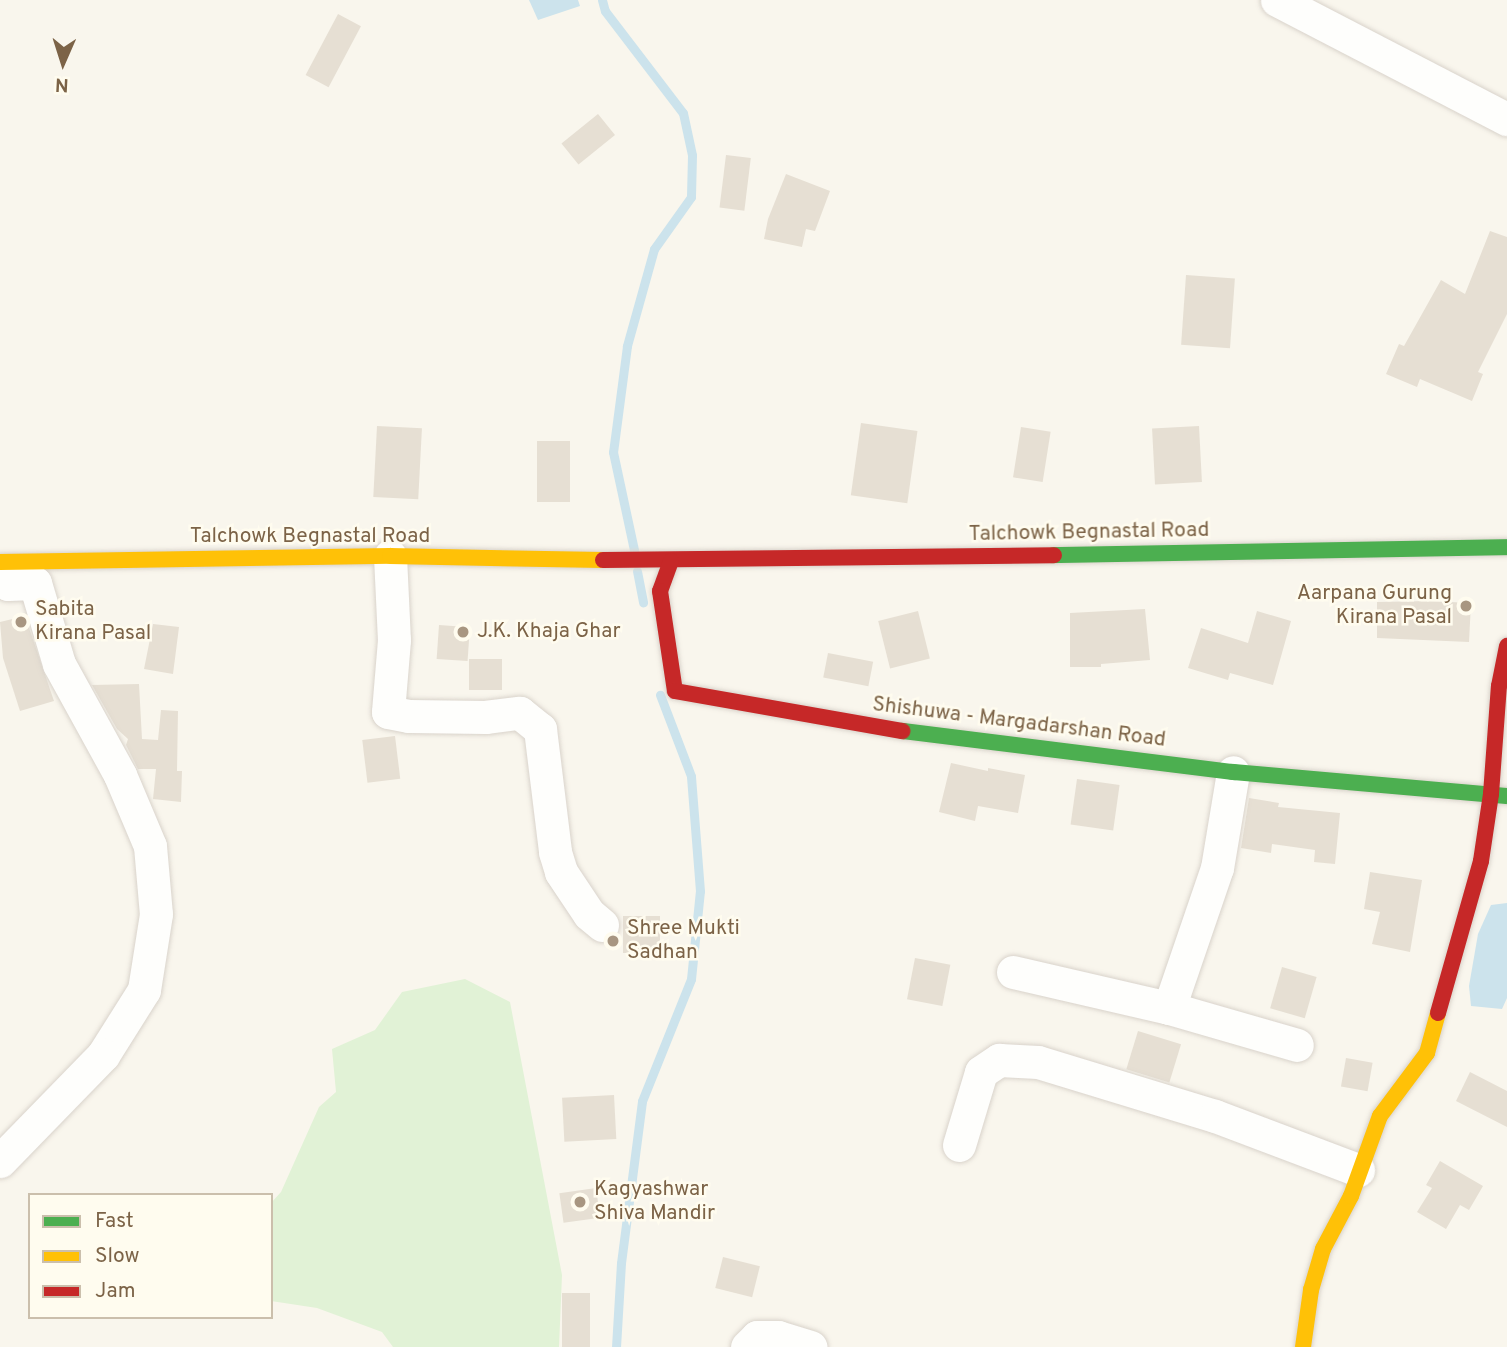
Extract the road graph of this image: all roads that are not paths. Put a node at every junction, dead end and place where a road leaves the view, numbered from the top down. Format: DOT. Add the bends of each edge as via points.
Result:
graph roads {
  1 [pos="1277,0"];
  2 [pos="1507,119"];
  3 [pos="1507,547"];
  4 [pos="390,556"];
  5 [pos="671,561"];
  6 [pos="0,562"];
  7 [pos="0,578"];
  8 [pos="1507,646"];
  9 [pos="1233,772"];
  10 [pos="1499,795"];
  11 [pos="602,925"];
  12 [pos="1013,972"];
  13 [pos="1169,1008"];
  14 [pos="1297,1045"];
  15 [pos="959,1145"];
  16 [pos="0,1161"];
  17 [pos="1358,1170"];
  18 [pos="747,1347"];
  19 [pos="810,1347"];
  20 [pos="1303,1347"];
  1 -- 2 [label="street"];
  3 -- 5 [label="street, Talchowk Begnastal Road"];
  4 -- 5 [label="street, Talchowk Begnastal Road"];
  4 -- 6 [label="street, Talchowk Begnastal Road"];
  4 -- 11 [label="street" via="394,640 388,712 434,717 520,713 540,729 555,852 589,914"];
  5 -- 9 [label="street, Shishuwa - Margadarshan Road" via="660,591 676,691 923,735"];
  7 -- 16 [label="street" via="8,584 35,583 59,664 120,775 150,846 156,914 144,990 103,1055"];
  8 -- 10 [label="street" via="1499,686"];
  9 -- 10 [label="street, Shishuwa - Margadarshan Road"];
  9 -- 13 [label="street" via="1217,868"];
  10 -- 17 [label="street" via="1427,1053 1380,1116"];
  12 -- 13 [label="street"];
  13 -- 14 [label="street"];
  15 -- 17 [label="street" via="981,1072 999,1060 1038,1062 1215,1116"];
  17 -- 20 [label="street" via="1323,1249 1311,1290"];
  18 -- 19 [label="street" via="758,1337 778,1337"];
}
